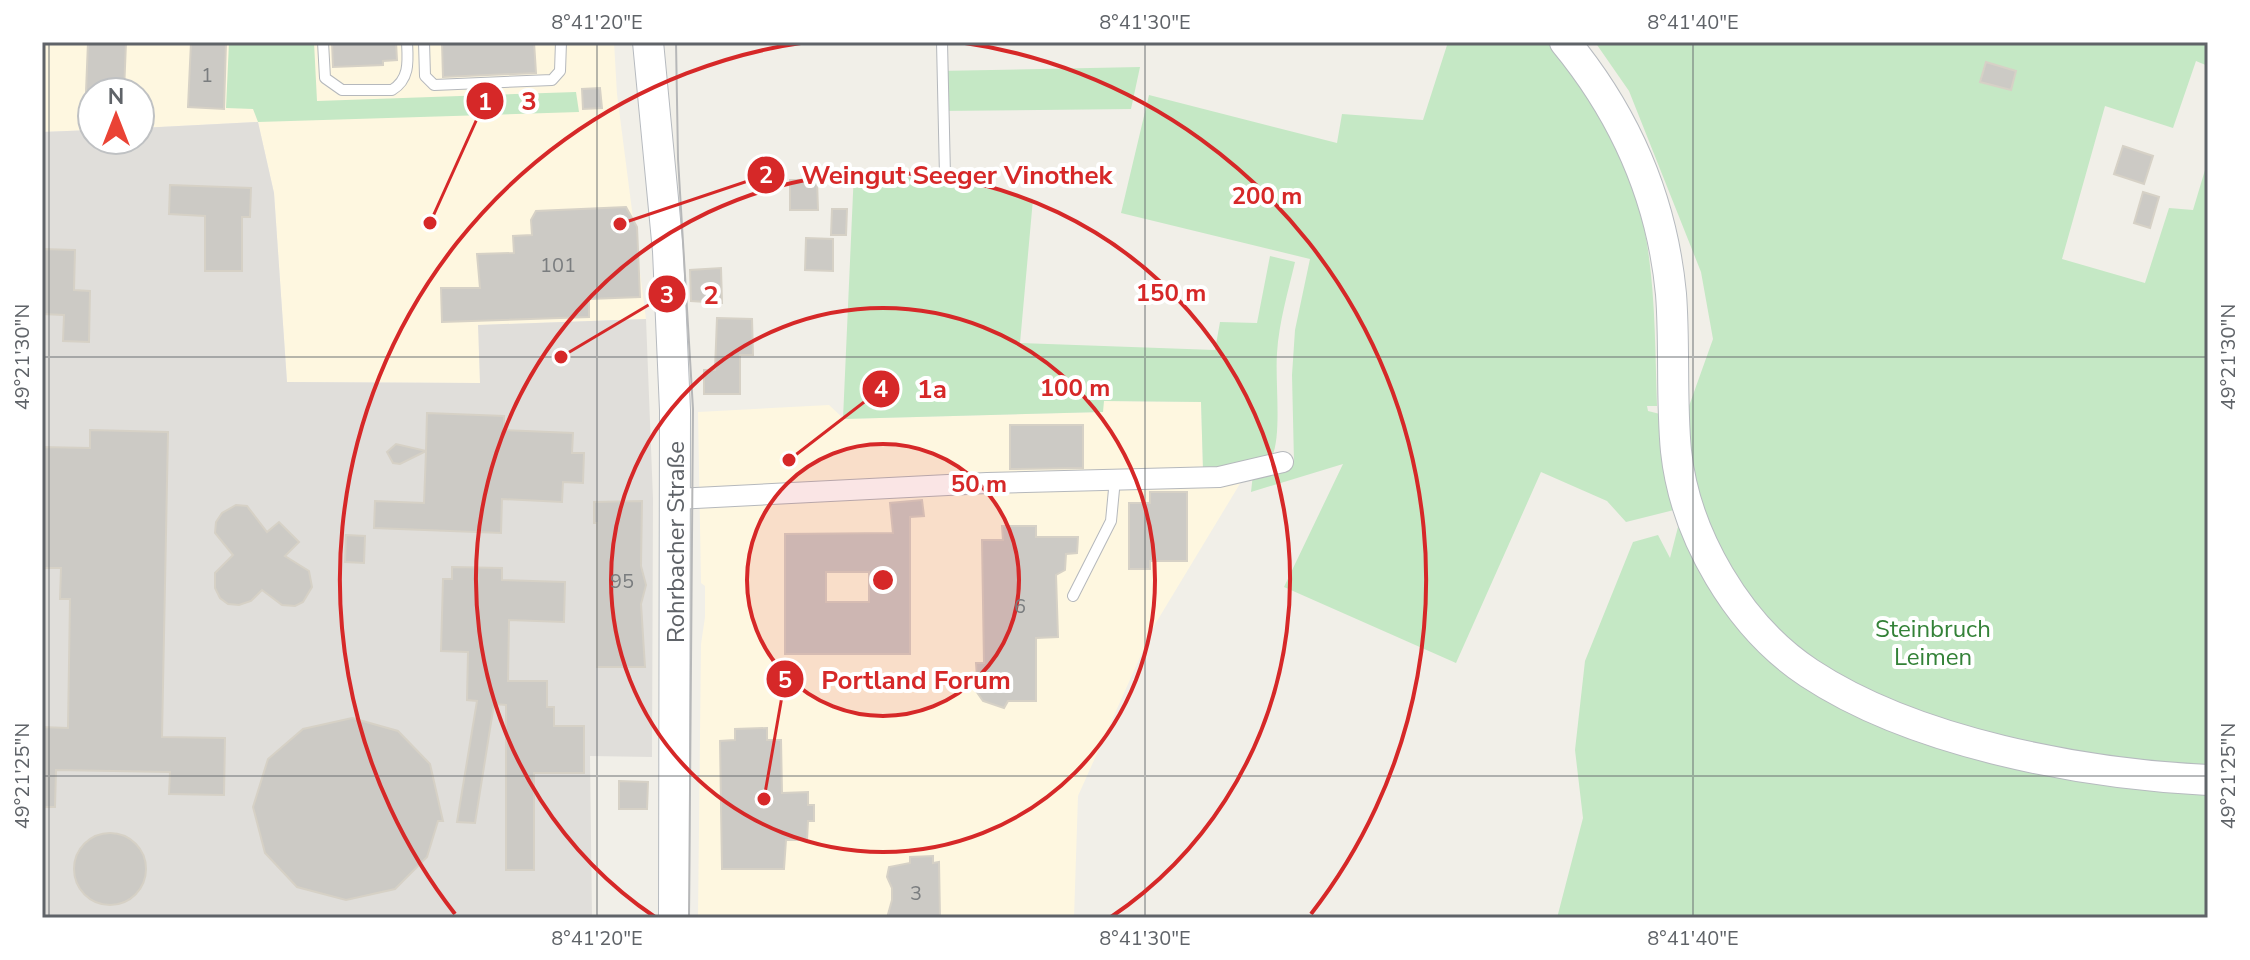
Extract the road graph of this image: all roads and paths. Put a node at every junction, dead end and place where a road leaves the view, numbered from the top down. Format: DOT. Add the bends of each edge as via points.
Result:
graph roads {
  1 [pos="323,42"];
  2 [pos="407,42"];
  3 [pos="424,42"];
  4 [pos="561,42"];
  5 [pos="648,42"];
  6 [pos="942,42"];
  7 [pos="1565,42"];
  8 [pos="945,176"];
  9 [pos="1283,462"];
  10 [pos="1115,479"];
  11 [pos="676,499"];
  12 [pos="1073,596"];
  13 [pos="2208,780"];
  14 [pos="674,918"];
  1 -- 2 [label="lane" via="325,78 342,90 399,86 408,64"];
  3 -- 4 [label="lane" via="425,76 434,85 552,80 560,71"];
  5 -- 11 [label="main road, Rohrbacher Straße" via="668,251"];
  6 -- 8 [label="lane"];
  7 -- 13 [label="main road" via="1626,133 1648,181 1660,219 1671,296 1676,449 1698,535 1720,576 1761,629 1808,672 1924,726 2004,751 2111,772"];
  9 -- 10 [label="street" via="1219,477"];
  10 -- 11 [label="street"];
  10 -- 12 [label="lane" via="1111,521"];
  11 -- 14 [label="main road, Rohrbacher Straße"];
}
